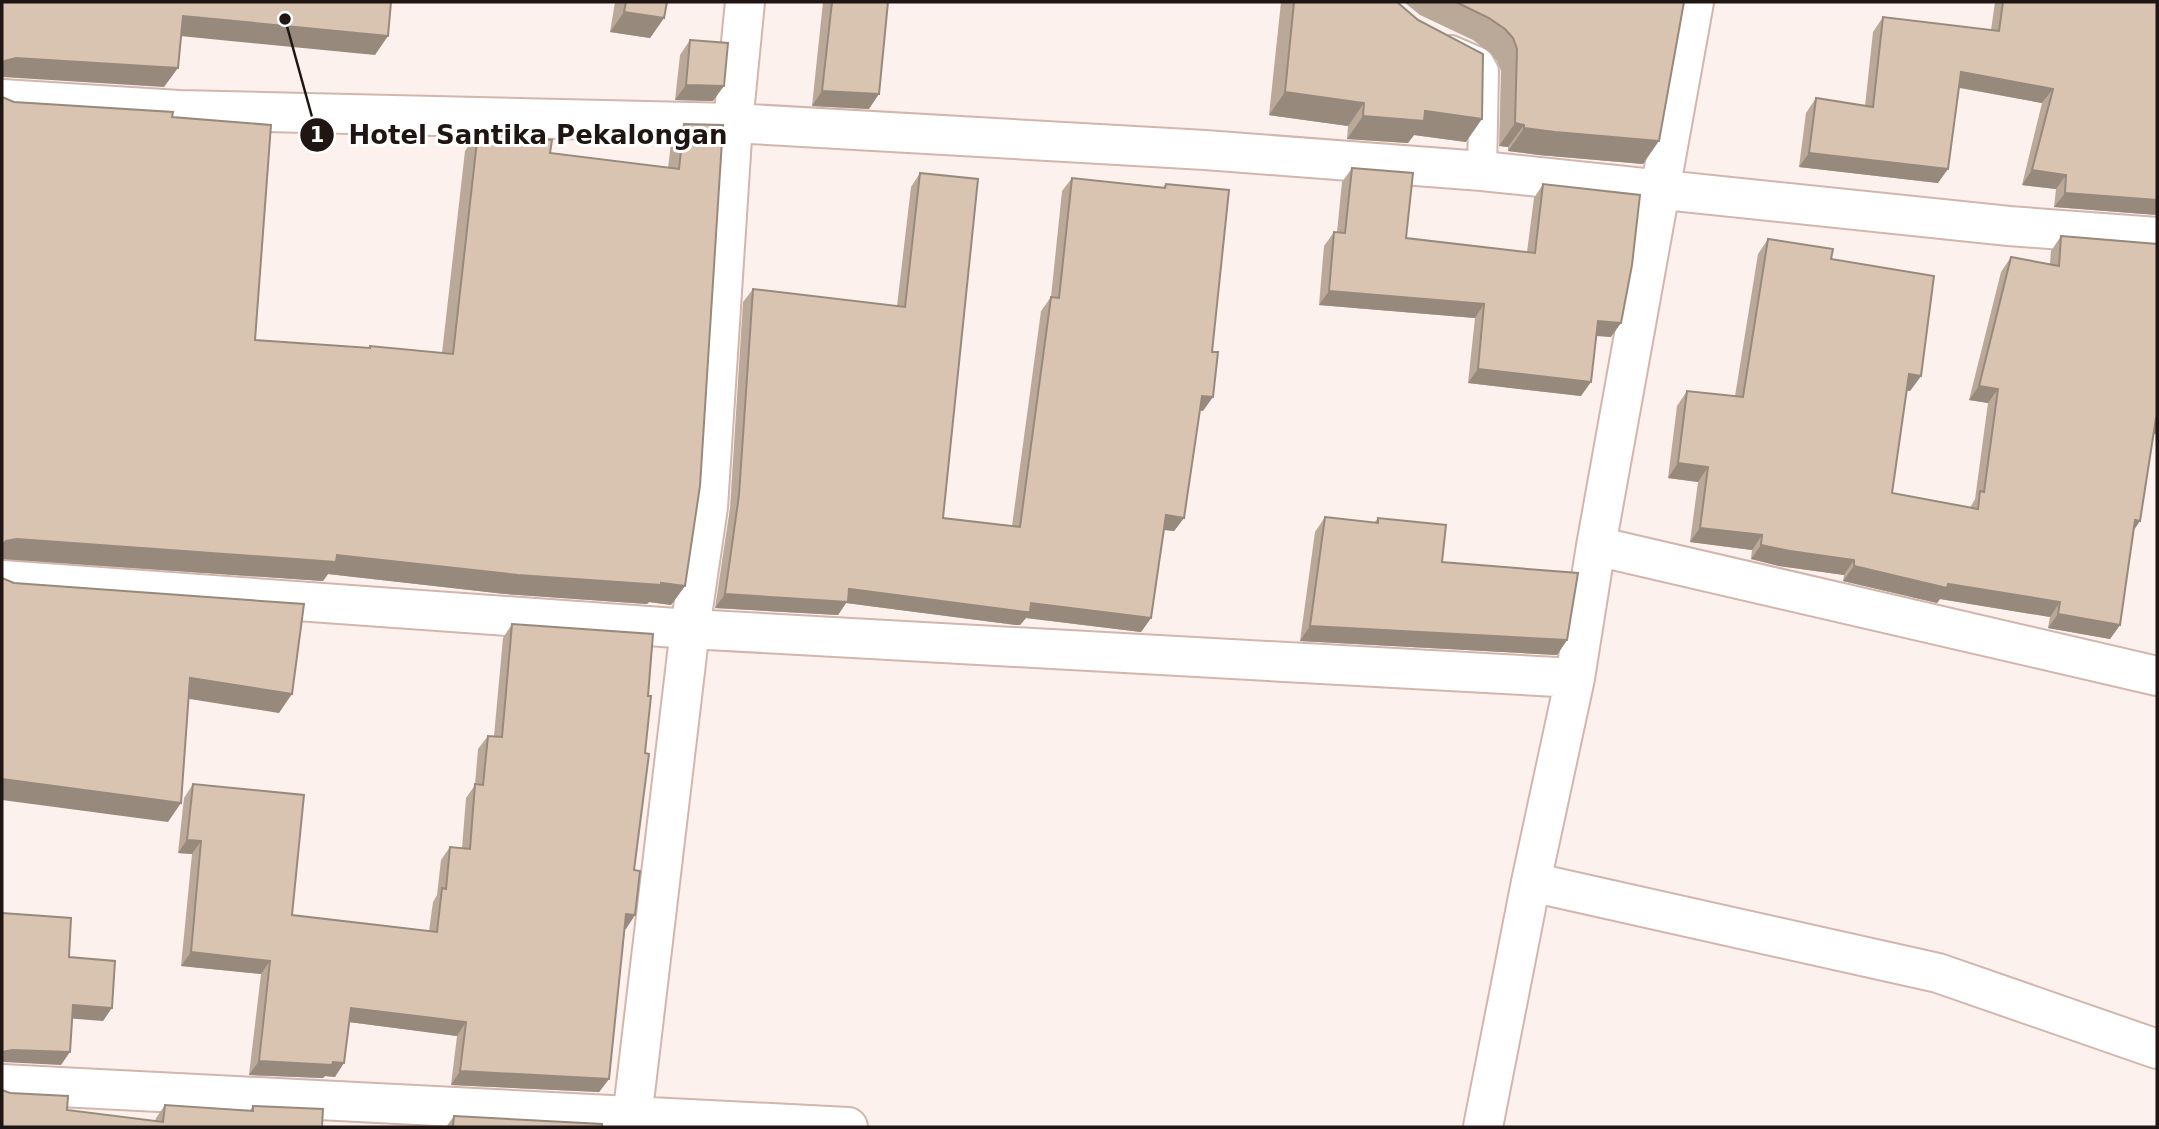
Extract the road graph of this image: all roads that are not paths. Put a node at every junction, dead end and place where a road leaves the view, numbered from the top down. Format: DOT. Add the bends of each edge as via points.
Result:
graph roads {
  1 [pos="745,2"];
  2 [pos="1695,2"];
  3 [pos="1424,37"];
  4 [pos="2,99"];
  5 [pos="733,123"];
  6 [pos="1482,171"];
  7 [pos="1660,190"];
  8 [pos="2157,237"];
  9 [pos="1596,546"];
  10 [pos="2,580"];
  11 [pos="690,629"];
  12 [pos="2157,676"];
  13 [pos="1575,678"];
  14 [pos="1531,882"];
  15 [pos="2157,1049"];
  16 [pos="2,1084"];
  17 [pos="632,1122"];
  18 [pos="848,1127"];
  19 [pos="1483,1127"];
  1 -- 5 [label="street"];
  2 -- 7 [label="street"];
  3 -- 6 [label="lane" via="1479,62 1484,71"];
  4 -- 5 [label="street" via="179,110"];
  5 -- 6 [label="street"];
  5 -- 11 [label="street" via="708,507"];
  6 -- 7 [label="street"];
  7 -- 8 [label="street"];
  7 -- 9 [label="street"];
  9 -- 12 [label="street"];
  9 -- 13 [label="street"];
  10 -- 11 [label="street"];
  11 -- 13 [label="street"];
  11 -- 17 [label="street"];
  13 -- 14 [label="street"];
  14 -- 15 [label="street" via="1938,973"];
  14 -- 19 [label="street"];
  16 -- 17 [label="street"];
  17 -- 18 [label="street"];
}
